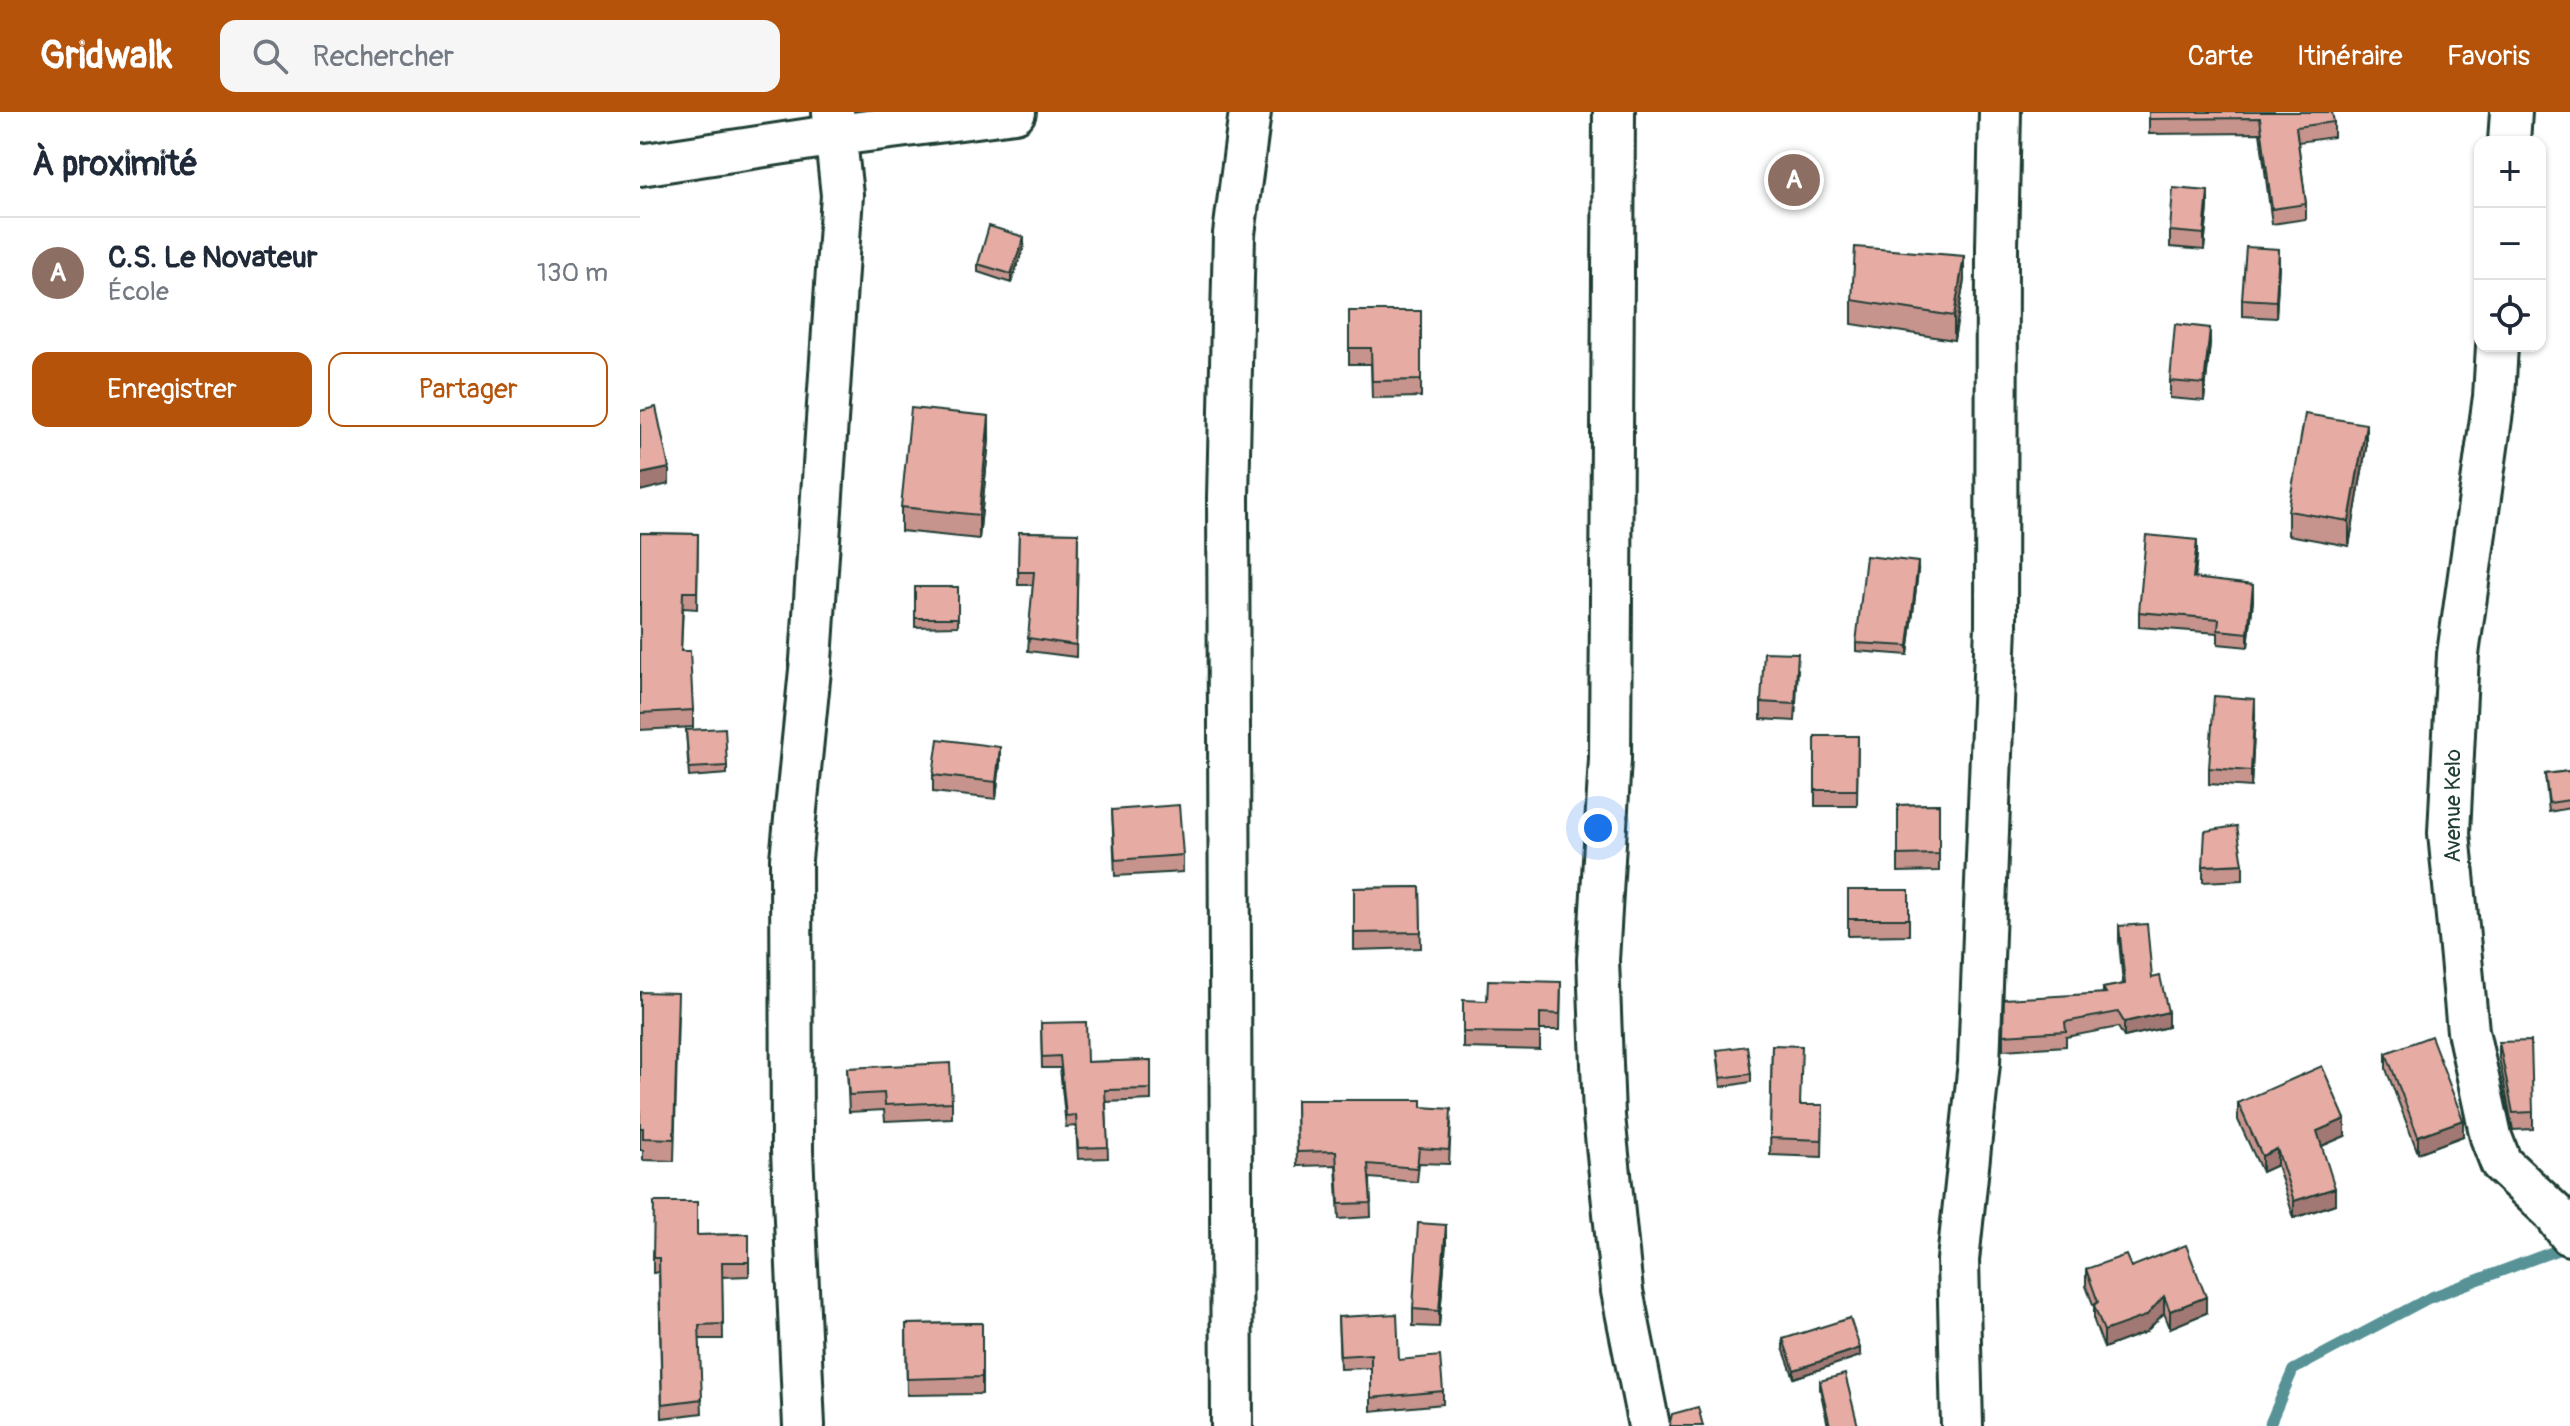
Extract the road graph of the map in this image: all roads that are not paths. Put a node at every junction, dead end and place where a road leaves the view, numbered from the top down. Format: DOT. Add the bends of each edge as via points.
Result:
graph roads {
  1 [pos="1015,112"];
  2 [pos="1250,112"];
  3 [pos="1614,112"];
  4 [pos="2000,112"];
  5 [pos="2511,112"];
  6 [pos="835,124"];
  7 [pos="2509,136"];
  8 [pos="640,165"];
  9 [pos="2497,352"];
  10 [pos="2570,1235"];
  11 [pos="804,1426"];
  12 [pos="1232,1426"];
  13 [pos="1649,1426"];
  14 [pos="1962,1426"];
  1 -- 6 [label="street"];
  2 -- 12 [label="street" via="1234,234 1229,467"];
  3 -- 13 [label="street" via="1610,759 1598,960 1604,1116 1622,1291"];
  4 -- 14 [label="street" via="1996,625 1979,1063 1958,1260"];
  5 -- 7 [label="street"];
  6 -- 8 [label="street"];
  6 -- 11 [label="street" via="842,195 811,660 791,859 792,1151"];
  9 -- 10 [label="street, Avenue Kelo" via="2458,654 2449,833 2468,1031 2491,1137 2501,1163"];
}
